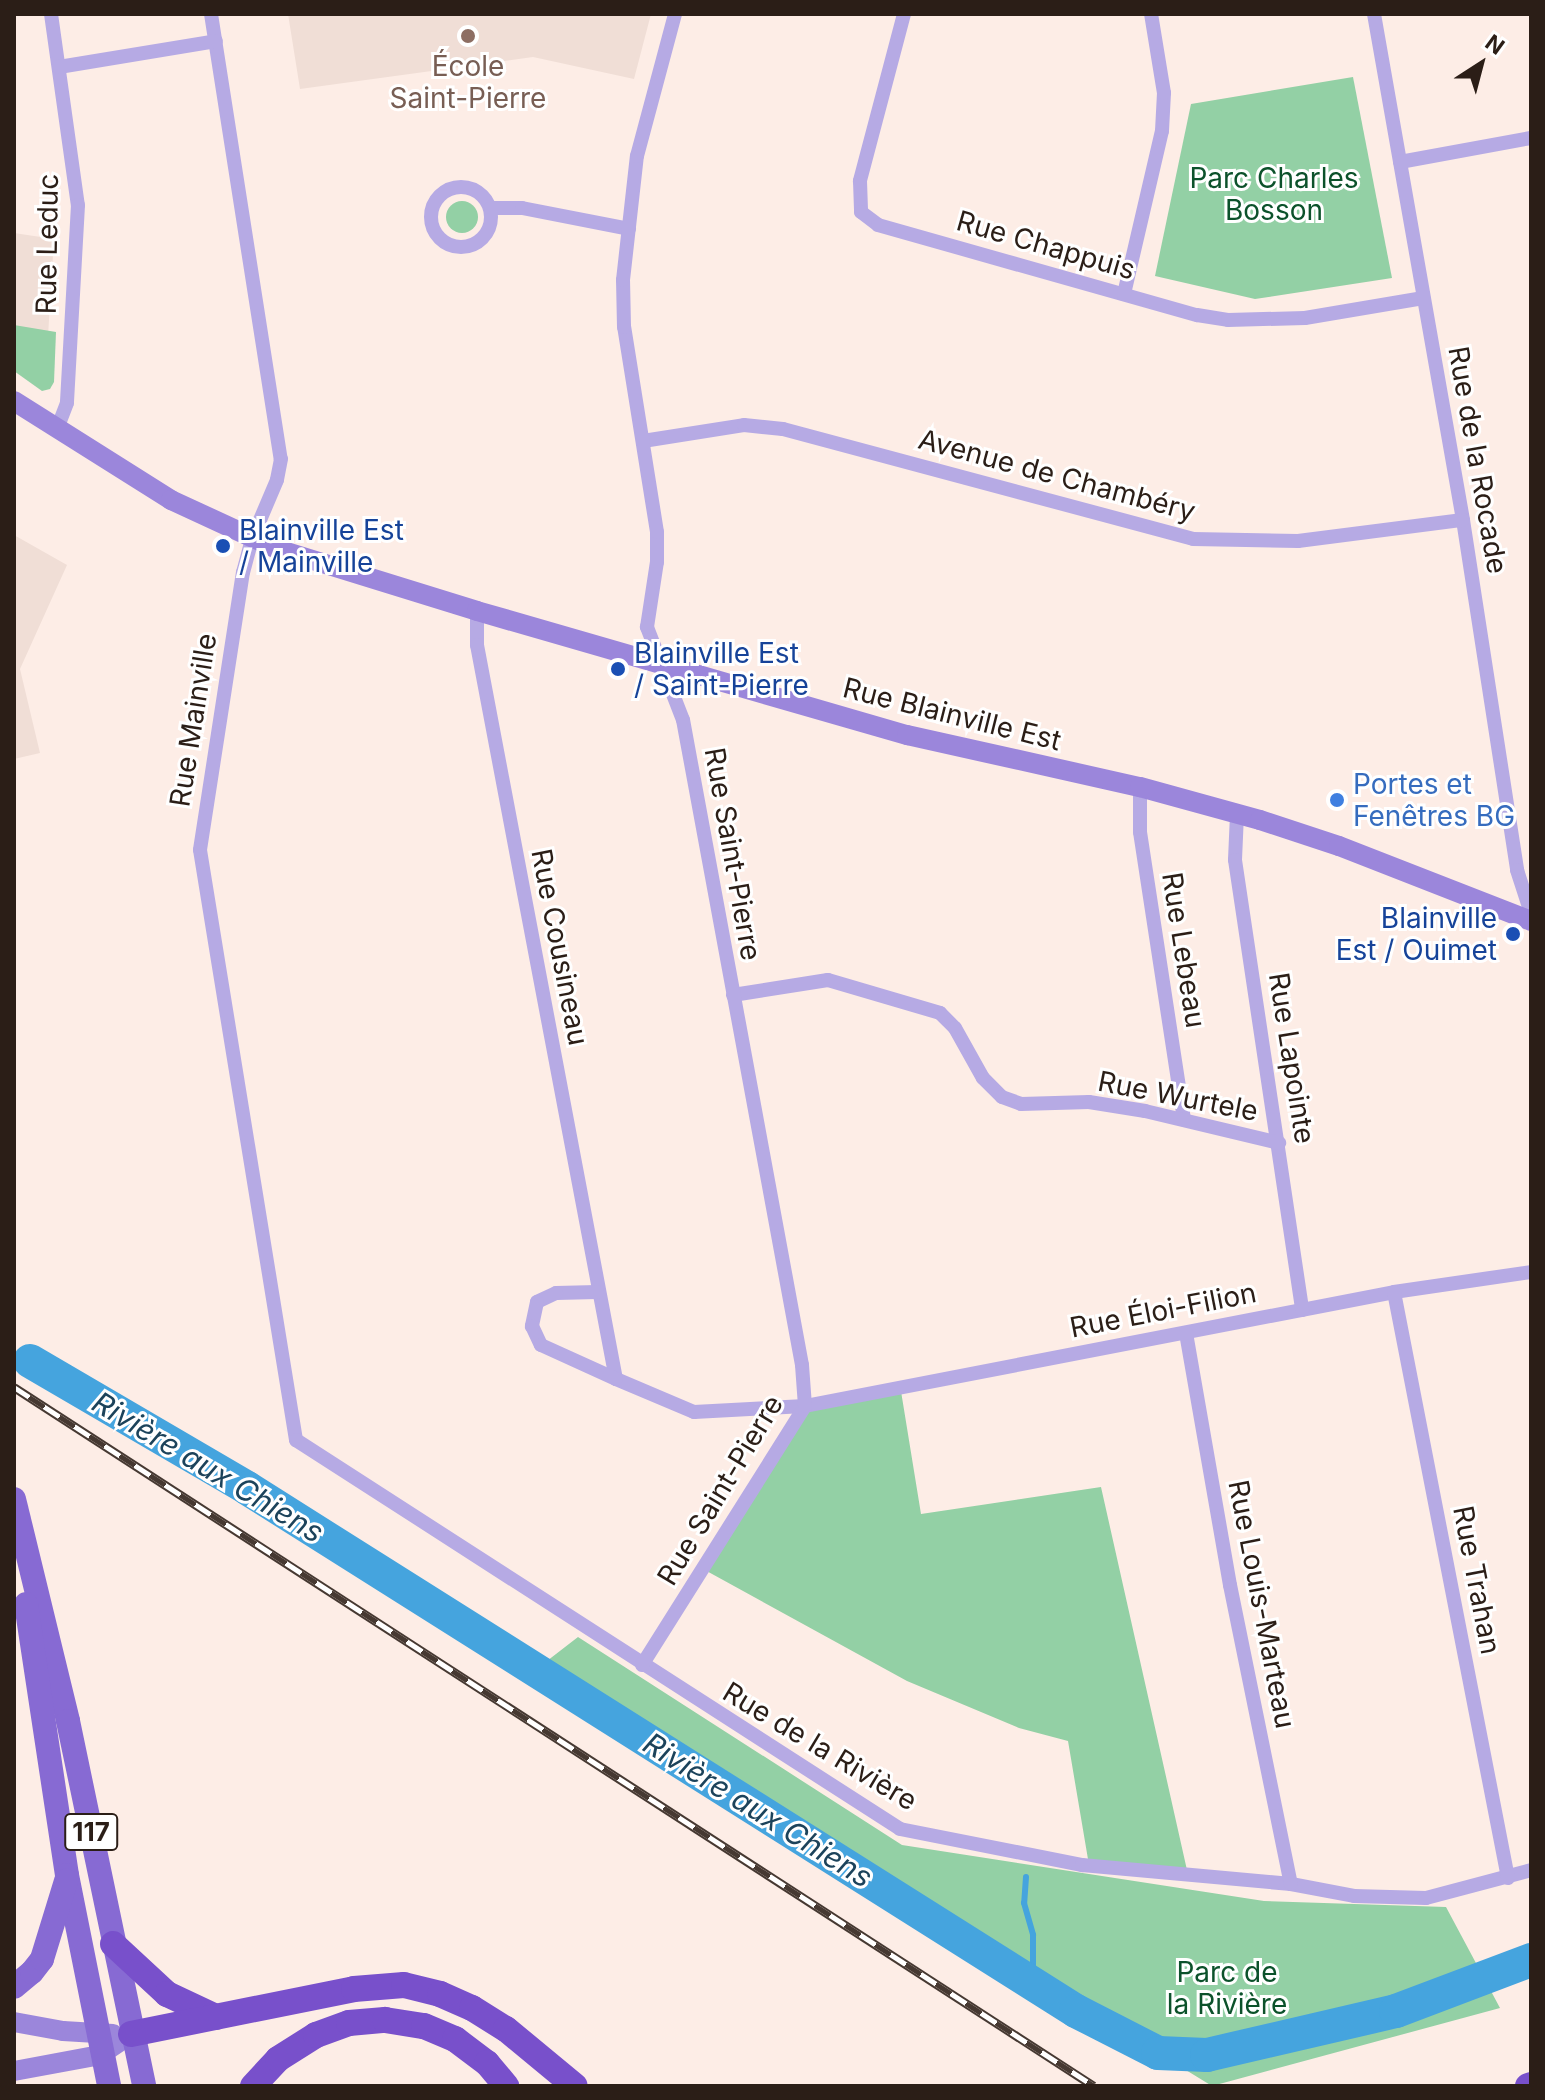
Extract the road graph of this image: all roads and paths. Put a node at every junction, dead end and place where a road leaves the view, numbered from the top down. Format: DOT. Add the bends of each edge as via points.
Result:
graph roads {
  1 [pos="51,14"];
  2 [pos="211,14"];
  3 [pos="675,14"];
  4 [pos="904,14"];
  5 [pos="1151,14"];
  6 [pos="1374,14"];
  7 [pos="216,41"];
  8 [pos="59,67"];
  9 [pos="1531,138"];
  10 [pos="1400,162"];
  11 [pos="491,208"];
  12 [pos="629,229"];
  13 [pos="1124,294"];
  14 [pos="1423,298"];
  15 [pos="14,401"];
  16 [pos="58,427"];
  17 [pos="643,441"];
  18 [pos="1463,520"];
  19 [pos="252,539"];
  20 [pos="477,611"];
  21 [pos="661,664"];
  22 [pos="1140,787"];
  23 [pos="1237,814"];
  24 [pos="1531,913"];
  25 [pos="1531,921"];
  26 [pos="733,995"];
  27 [pos="1184,1120"];
  28 [pos="1279,1143"];
  29 [pos="1531,1272"];
  30 [pos="597,1292"];
  31 [pos="1394,1292"];
  32 [pos="1302,1310"];
  33 [pos="1186,1333"];
  34 [pos="616,1379"];
  35 [pos="805,1406"];
  36 [pos="296,1440"];
  37 [pos="14,1499"];
  38 [pos="14,1514"];
  39 [pos="642,1665"];
  40 [pos="1531,1870"];
  41 [pos="67,1875"];
  42 [pos="1508,1878"];
  43 [pos="1291,1884"];
  44 [pos="113,1944"];
  45 [pos="14,1987"];
  46 [pos="216,2017"];
  47 [pos="14,2022"];
  48 [pos="131,2034"];
  49 [pos="98,2044"];
  50 [pos="14,2071"];
  51 [pos="109,2086"];
  52 [pos="144,2086"];
  53 [pos="253,2086"];
  54 [pos="506,2086"];
  55 [pos="575,2086"];
  1 -- 8 [label="street, Rue Leduc"];
  2 -- 7 [label="street, Rue Mainville"];
  3 -- 12 [label="street, Rue Saint-Pierre" via="637,156"];
  4 -- 13 [label="street, Rue Chappuis" via="860,181 861,212 878,225"];
  5 -- 13 [label="street" via="1164,93 1162,131"];
  6 -- 10 [label="street, Rue de la Rocade"];
  7 -- 8 [label="street"];
  7 -- 19 [label="street, Rue Mainville" via="280,449 277,480"];
  8 -- 16 [label="street, Rue Leduc" via="78,219 67,403"];
  9 -- 10 [label="street"];
  10 -- 14 [label="street, Rue de la Rocade"];
  11 -- 11 [label="street" via="477,193 451,189 433,205 432,226 446,242 471,244 488,229"];
  11 -- 12 [label="street" via="522,208"];
  12 -- 17 [label="street, Rue Saint-Pierre" via="623,315"];
  13 -- 14 [label="street, Rue Chappuis" via="1228,320 1305,318"];
  14 -- 18 [label="street, Rue de la Rocade"];
  15 -- 16 [label="street, Rue Blainville Est"];
  16 -- 19 [label="street, Rue Blainville Est" via="171,500"];
  17 -- 18 [label="street, Avenue de Chambéry" via="744,425 783,429 1193,539 1298,541"];
  17 -- 21 [label="street, Rue Saint-Pierre" via="658,547 647,627"];
  18 -- 24 [label="street, Rue de la Rocade" via="1517,870"];
  19 -- 20 [label="street, Rue Blainville Est"];
  19 -- 36 [label="street, Rue Mainville" via="200,850"];
  20 -- 21 [label="street, Rue Blainville Est"];
  20 -- 30 [label="street, Rue Cousineau" via="477,645"];
  21 -- 22 [label="street, Rue Blainville Est" via="936,743"];
  21 -- 26 [label="street, Rue Saint-Pierre" via="680,708"];
  22 -- 23 [label="street, Rue Blainville Est"];
  22 -- 27 [label="street, Rue Lebeau" via="1138,822"];
  23 -- 25 [label="street, Rue Blainville Est" via="1351,850"];
  23 -- 28 [label="street, Rue Lapointe" via="1235,860"];
  26 -- 27 [label="street, Rue Wurtele" via="828,980 940,1013 955,1028 983,1078 1002,1097 1021,1104 1089,1102"];
  26 -- 35 [label="street, Rue Saint-Pierre" via="802,1365"];
  27 -- 28 [label="street, Rue Wurtele"];
  28 -- 32 [label="street, Rue Lapointe"];
  29 -- 31 [label="street, Rue Éloi-Filion"];
  30 -- 34 [label="street, Rue Cousineau"];
  30 -- 34 [label="street" via="556,1293 537,1302 532,1326 541,1345"];
  31 -- 32 [label="street, Rue Éloi-Filion"];
  31 -- 42 [label="street, Rue Trahan"];
  32 -- 33 [label="street, Rue Éloi-Filion"];
  33 -- 35 [label="street, Rue Éloi-Filion"];
  33 -- 43 [label="street, Rue Louis-Marteau"];
  34 -- 35 [label="street" via="694,1412"];
  35 -- 39 [label="street, Rue Saint-Pierre"];
  36 -- 39 [label="street, Rue de la Rivière"];
  37 -- 44 [label="main road, 117" via="68,1721"];
  38 -- 41 [label="main road, 117"];
  39 -- 43 [label="street, Rue de la Rivière" via="900,1829 1082,1865"];
  40 -- 42 [label="street, Rue de la Rivière"];
  41 -- 45 [label="main road" via="46,1951"];
  41 -- 49 [label="main road"];
  42 -- 43 [label="street, Rue de la Rivière" via="1426,1898 1354,1896"];
  44 -- 46 [label="highway" via="162,1991"];
  44 -- 48 [label="main road, 117"];
  46 -- 48 [label="highway"];
  46 -- 55 [label="highway" via="354,1989 404,1985 472,2008"];
  47 -- 49 [label="street"];
  48 -- 49 [label="street"];
  48 -- 52 [label="main road, 117"];
  49 -- 50 [label="street"];
  49 -- 51 [label="main road"];
  53 -- 54 [label="highway" via="278,2059 316,2035 349,2023 385,2020 424,2026 455,2039 487,2063"];
}
